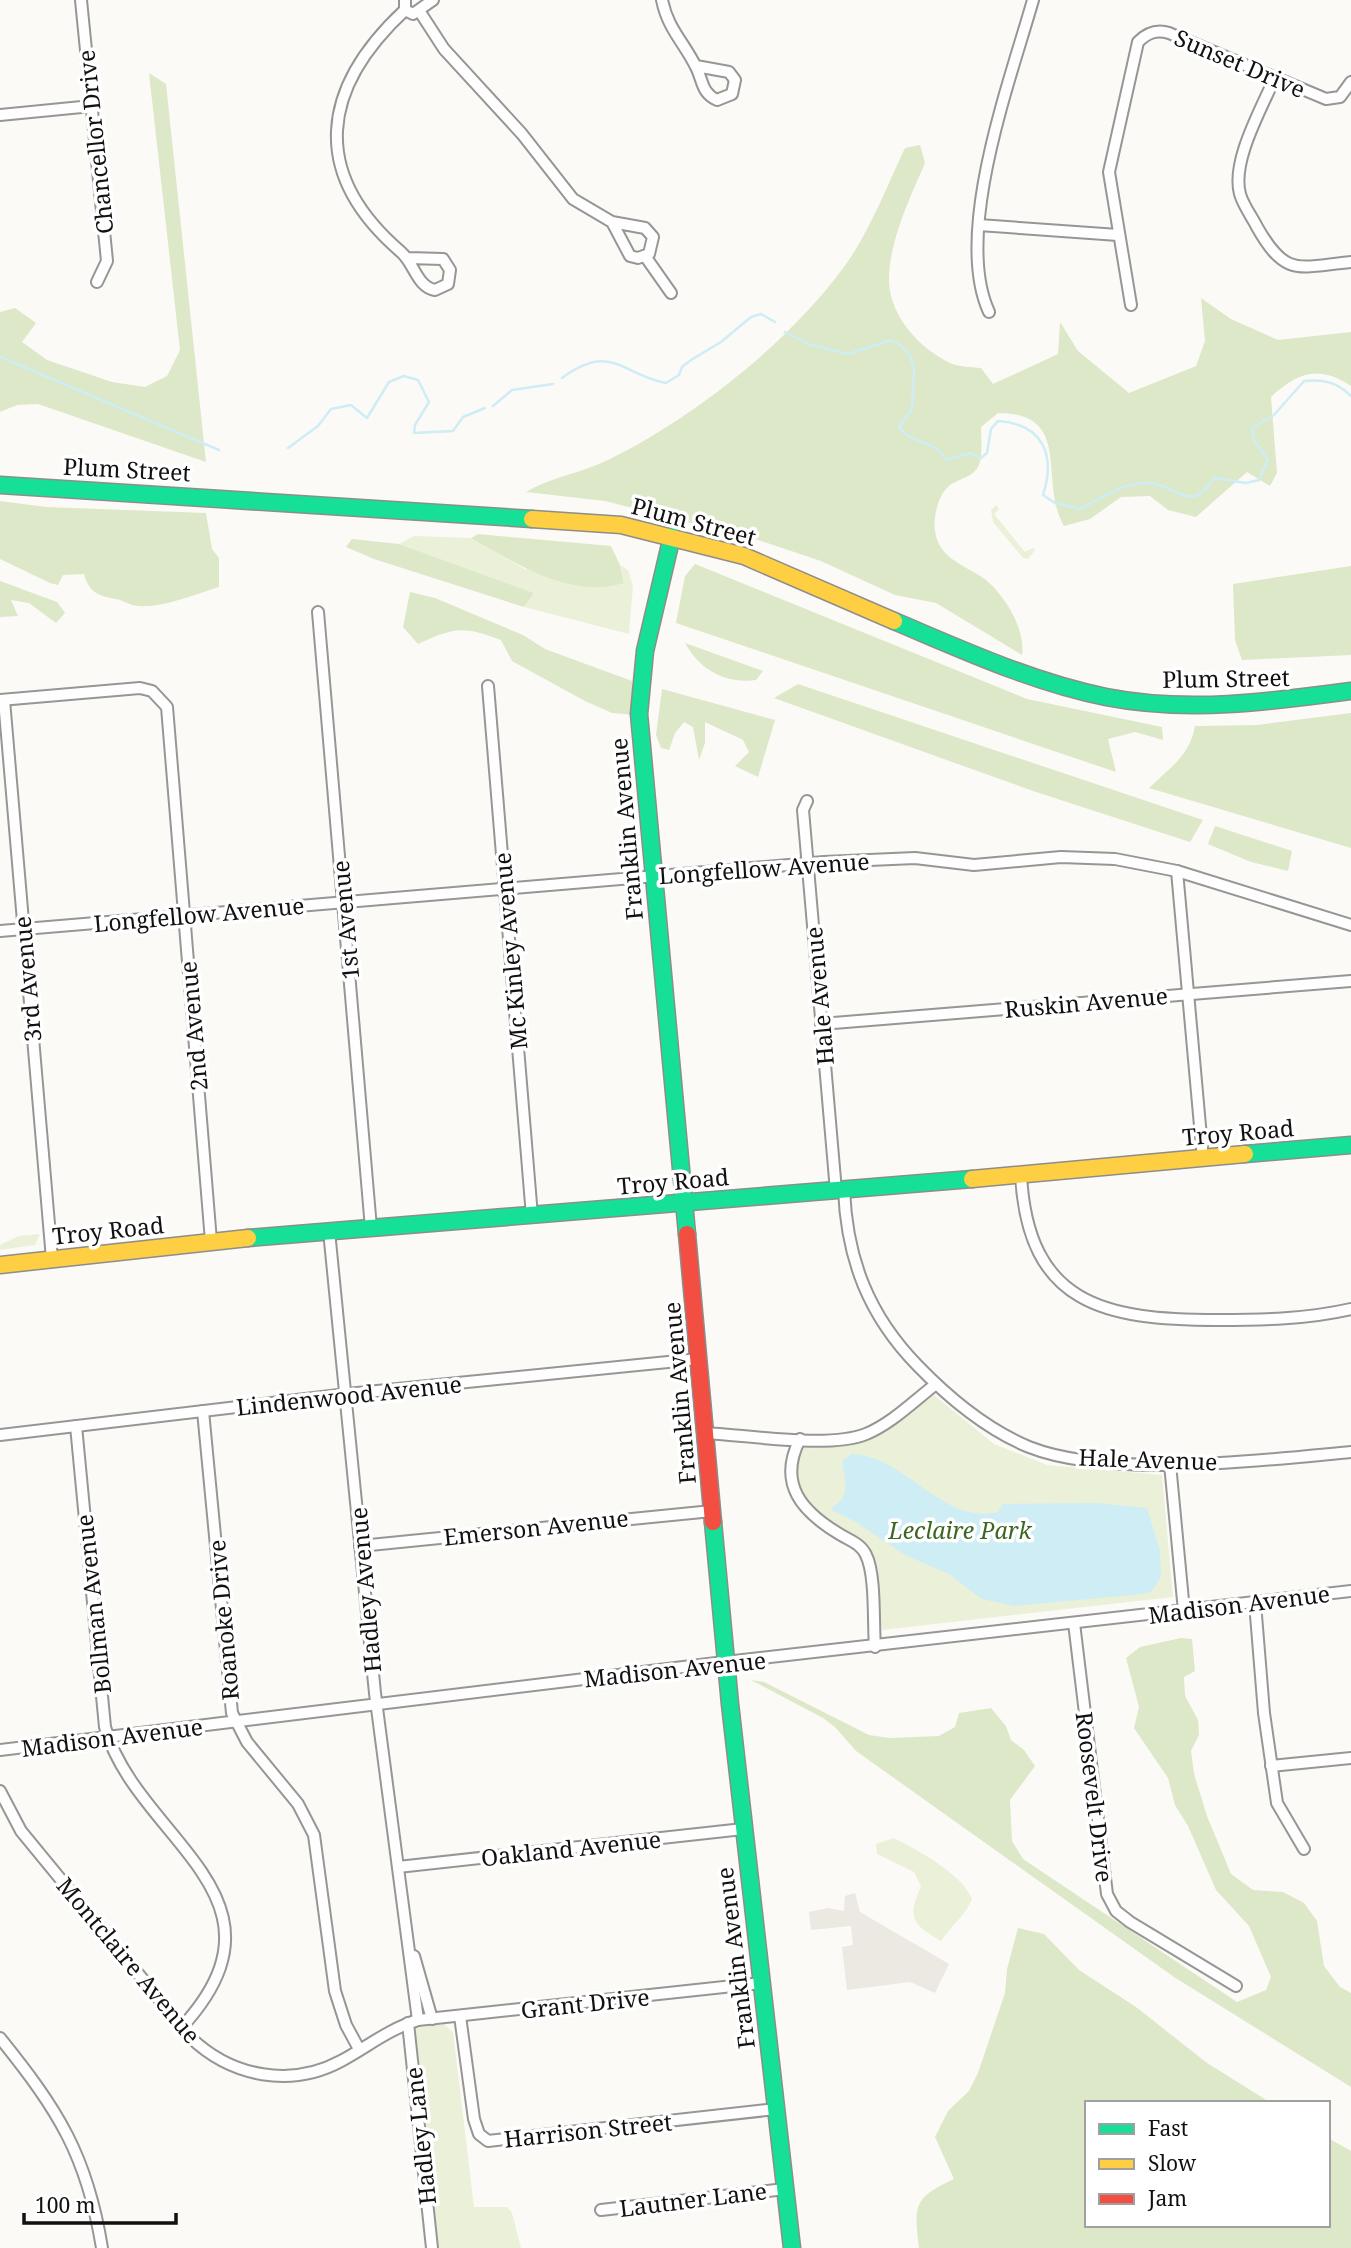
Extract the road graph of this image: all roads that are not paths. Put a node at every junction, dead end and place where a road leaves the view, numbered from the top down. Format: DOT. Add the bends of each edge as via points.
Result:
graph roads {
  1 [pos="81,0"];
  2 [pos="433,0"];
  3 [pos="662,0"];
  4 [pos="1032,0"];
  5 [pos="405,5"];
  6 [pos="420,12"];
  7 [pos="696,66"];
  8 [pos="1275,77"];
  9 [pos="1351,82"];
  10 [pos="92,106"];
  11 [pos="0,115"];
  12 [pos="612,222"];
  13 [pos="979,225"];
  14 [pos="1118,235"];
  15 [pos="645,256"];
  16 [pos="408,258"];
  17 [pos="1351,262"];
  18 [pos="97,282"];
  19 [pos="671,293"];
  20 [pos="1131,304"];
  21 [pos="989,312"];
  22 [pos="0,485"];
  23 [pos="672,536"];
  24 [pos="318,612"];
  25 [pos="488,686"];
  26 [pos="1351,691"];
  27 [pos="2,700"];
  28 [pos="807,801"];
  29 [pos="807,864"];
  30 [pos="1177,871"];
  31 [pos="652,876"];
  32 [pos="504,889"];
  33 [pos="344,902"];
  34 [pos="184,915"];
  35 [pos="1351,925"];
  36 [pos="23,929"];
  37 [pos="0,931"];
  38 [pos="1351,981"];
  39 [pos="1188,994"];
  40 [pos="821,1024"];
  41 [pos="1351,1145"];
  42 [pos="1203,1159"];
  43 [pos="1021,1175"];
  44 [pos="840,1191"];
  45 [pos="684,1202"];
  46 [pos="532,1216"];
  47 [pos="371,1228"];
  48 [pos="329,1231"];
  49 [pos="211,1241"];
  50 [pos="52,1259"];
  51 [pos="0,1265"];
  52 [pos="1351,1309"];
  53 [pos="698,1359"];
  54 [pos="936,1384"];
  55 [pos="347,1394"];
  56 [pos="203,1411"];
  57 [pos="76,1426"];
  58 [pos="705,1433"];
  59 [pos="0,1435"];
  60 [pos="800,1439"];
  61 [pos="1351,1452"];
  62 [pos="1170,1464"];
  63 [pos="712,1511"];
  64 [pos="360,1546"];
  65 [pos="1351,1591"];
  66 [pos="1255,1603"];
  67 [pos="1185,1611"];
  68 [pos="1074,1623"];
  69 [pos="875,1647"];
  70 [pos="726,1664"];
  71 [pos="377,1705"];
  72 [pos="236,1722"];
  73 [pos="108,1737"];
  74 [pos="0,1750"];
  75 [pos="1351,1758"];
  76 [pos="1271,1766"];
  77 [pos="0,1791"];
  78 [pos="743,1829"];
  79 [pos="1304,1849"];
  80 [pos="398,1867"];
  81 [pos="410,1947"];
  82 [pos="761,1983"];
  83 [pos="1236,1986"];
  84 [pos="460,2016"];
  85 [pos="432,2019"];
  86 [pos="413,2022"];
  87 [pos="182,2027"];
  88 [pos="0,2038"];
  89 [pos="359,2049"];
  90 [pos="776,2109"];
  91 [pos="785,2189"];
  92 [pos="601,2210"];
  93 [pos="102,2248"];
  94 [pos="432,2248"];
  95 [pos="792,2248"];
  1 -- 10 [label="street, Chancellor Drive"];
  2 -- 6 [label="street"];
  3 -- 7 [label="street" via="675,36"];
  4 -- 13 [label="street" via="987,167"];
  5 -- 6 [label="street" via="413,14"];
  5 -- 16 [label="street" via="352,73 340,108 337,141 344,174 359,206 385,239"];
  6 -- 12 [label="street" via="444,49 522,134 573,199"];
  8 -- 9 [label="street, Sunset Drive" via="1326,99 1340,97"];
  8 -- 14 [label="street, Sunset Drive" via="1161,30 1138,42 1111,158 1110,187"];
  8 -- 17 [label="street" via="1240,162 1240,196 1270,251 1282,262 1300,267"];
  10 -- 11 [label="street"];
  10 -- 18 [label="street, Chancellor Drive" via="107,261"];
  12 -- 15 [label="street" via="625,252 634,258"];
  12 -- 15 [label="street" via="648,230 653,246"];
  13 -- 14 [label="street"];
  13 -- 21 [label="street" via="980,293"];
  14 -- 20 [label="street, Sunset Drive"];
  15 -- 19 [label="street"];
  22 -- 23 [label="main road, Plum Street" via="574,520 621,524"];
  23 -- 26 [label="main road, Plum Street" via="788,573 1004,668 1106,697 1182,705 1243,705"];
  23 -- 31 [label="main road, Franklin Avenue" via="640,691"];
  24 -- 33 [label="street, 1st Avenue"];
  25 -- 32 [label="street, Mc Kinley Avenue"];
  27 -- 34 [label="street, 2nd Avenue" via="140,688 162,699 169,714"];
  27 -- 36 [label="street, 3rd Avenue"];
  28 -- 29 [label="street, Hale Avenue" via="803,810"];
  29 -- 30 [label="street, Longfellow Avenue" via="915,858 974,865 1086,857 1144,862"];
  29 -- 31 [label="street, Longfellow Avenue"];
  29 -- 40 [label="street, Hale Avenue"];
  30 -- 35 [label="street, Longfellow Avenue"];
  30 -- 39 [label="street"];
  31 -- 32 [label="street, Longfellow Avenue"];
  31 -- 45 [label="main road, Franklin Avenue"];
  32 -- 33 [label="street, Longfellow Avenue"];
  32 -- 46 [label="street, Mc Kinley Avenue"];
  33 -- 34 [label="street, Longfellow Avenue"];
  33 -- 47 [label="street, 1st Avenue"];
  34 -- 36 [label="street, Longfellow Avenue"];
  34 -- 49 [label="street, 2nd Avenue"];
  36 -- 37 [label="street, Longfellow Avenue"];
  36 -- 50 [label="street, 3rd Avenue"];
  38 -- 39 [label="street, Ruskin Avenue"];
  39 -- 40 [label="street, Ruskin Avenue"];
  39 -- 42 [label="street"];
  40 -- 44 [label="street, Hale Avenue"];
  41 -- 42 [label="main road, Troy Road"];
  42 -- 43 [label="main road, Troy Road"];
  43 -- 44 [label="main road, Troy Road"];
  43 -- 52 [label="street" via="1027,1225 1040,1255 1072,1293 1104,1308 1196,1320 1270,1320"];
  44 -- 45 [label="main road, Troy Road"];
  44 -- 54 [label="street, Hale Avenue" via="852,1255 871,1305 894,1341"];
  45 -- 46 [label="main road, Troy Road"];
  45 -- 53 [label="main road, Franklin Avenue"];
  46 -- 47 [label="main road, Troy Road"];
  47 -- 48 [label="main road, Troy Road"];
  48 -- 49 [label="main road, Troy Road"];
  48 -- 55 [label="street, Hadley Avenue"];
  49 -- 50 [label="main road, Troy Road"];
  50 -- 51 [label="main road, Troy Road"];
  53 -- 55 [label="street, Lindenwood Avenue"];
  53 -- 58 [label="main road, Franklin Avenue"];
  54 -- 60 [label="street" via="867,1434 840,1441"];
  54 -- 62 [label="street, Hale Avenue" via="978,1417 1030,1447 1070,1458"];
  55 -- 56 [label="street, Lindenwood Avenue"];
  55 -- 64 [label="street, Hadley Avenue"];
  56 -- 57 [label="street, Lindenwood Avenue"];
  56 -- 72 [label="street, Roanoke Drive"];
  57 -- 59 [label="street, Lindenwood Avenue"];
  57 -- 73 [label="street, Bollman Avenue"];
  58 -- 60 [label="street"];
  58 -- 63 [label="main road, Franklin Avenue"];
  60 -- 69 [label="street" via="790,1465 792,1487 808,1510 855,1542 866,1555"];
  61 -- 62 [label="street, Hale Avenue"];
  62 -- 67 [label="street"];
  63 -- 64 [label="street, Emerson Avenue"];
  63 -- 70 [label="main road, Franklin Avenue"];
  64 -- 71 [label="street, Hadley Avenue"];
  65 -- 66 [label="street, Madison Avenue"];
  66 -- 67 [label="street, Madison Avenue"];
  66 -- 76 [label="street"];
  67 -- 68 [label="street, Madison Avenue"];
  68 -- 69 [label="street, Madison Avenue"];
  68 -- 83 [label="street, Roosevelt Drive" via="1107,1894 1116,1911 1130,1922"];
  69 -- 70 [label="street, Madison Avenue"];
  70 -- 71 [label="street, Madison Avenue"];
  70 -- 78 [label="main road, Franklin Avenue"];
  71 -- 72 [label="street, Madison Avenue"];
  71 -- 80 [label="street, Hadley Avenue"];
  72 -- 73 [label="street, Madison Avenue"];
  72 -- 89 [label="street, Roanoke Drive" via="298,1804 314,1835 335,1991"];
  73 -- 74 [label="street, Madison Avenue"];
  73 -- 87 [label="street, Bollman Avenue" via="121,1769 207,1876 220,1907 224,1937 219,1972 202,2005"];
  75 -- 76 [label="street"];
  76 -- 79 [label="street" via="1278,1803"];
  77 -- 87 [label="street, Montclaire Avenue" via="21,1831"];
  78 -- 80 [label="street, Oakland Avenue"];
  78 -- 82 [label="main road, Franklin Avenue"];
  80 -- 81 [label="street, Hadley Avenue"];
  81 -- 85 [label="street, Hadley Avenue"];
  81 -- 86 [label="street, Hadley Avenue"];
  82 -- 84 [label="street, Grant Drive"];
  82 -- 90 [label="main road, Franklin Avenue"];
  84 -- 85 [label="street, Grant Drive"];
  84 -- 90 [label="street, Harrison Street" via="474,2119 479,2134 488,2141"];
  85 -- 86 [label="street, Grant Drive"];
  86 -- 89 [label="street, Montclaire Avenue"];
  86 -- 94 [label="street, Hadley Lane"];
  87 -- 89 [label="street, Montclaire Avenue" via="214,2057 262,2075 311,2073"];
  88 -- 93 [label="street" via="67,2131 88,2181"];
  90 -- 91 [label="main road, Franklin Avenue"];
  91 -- 92 [label="street, Lautner Lane"];
  91 -- 95 [label="main road, Franklin Avenue"];
}
